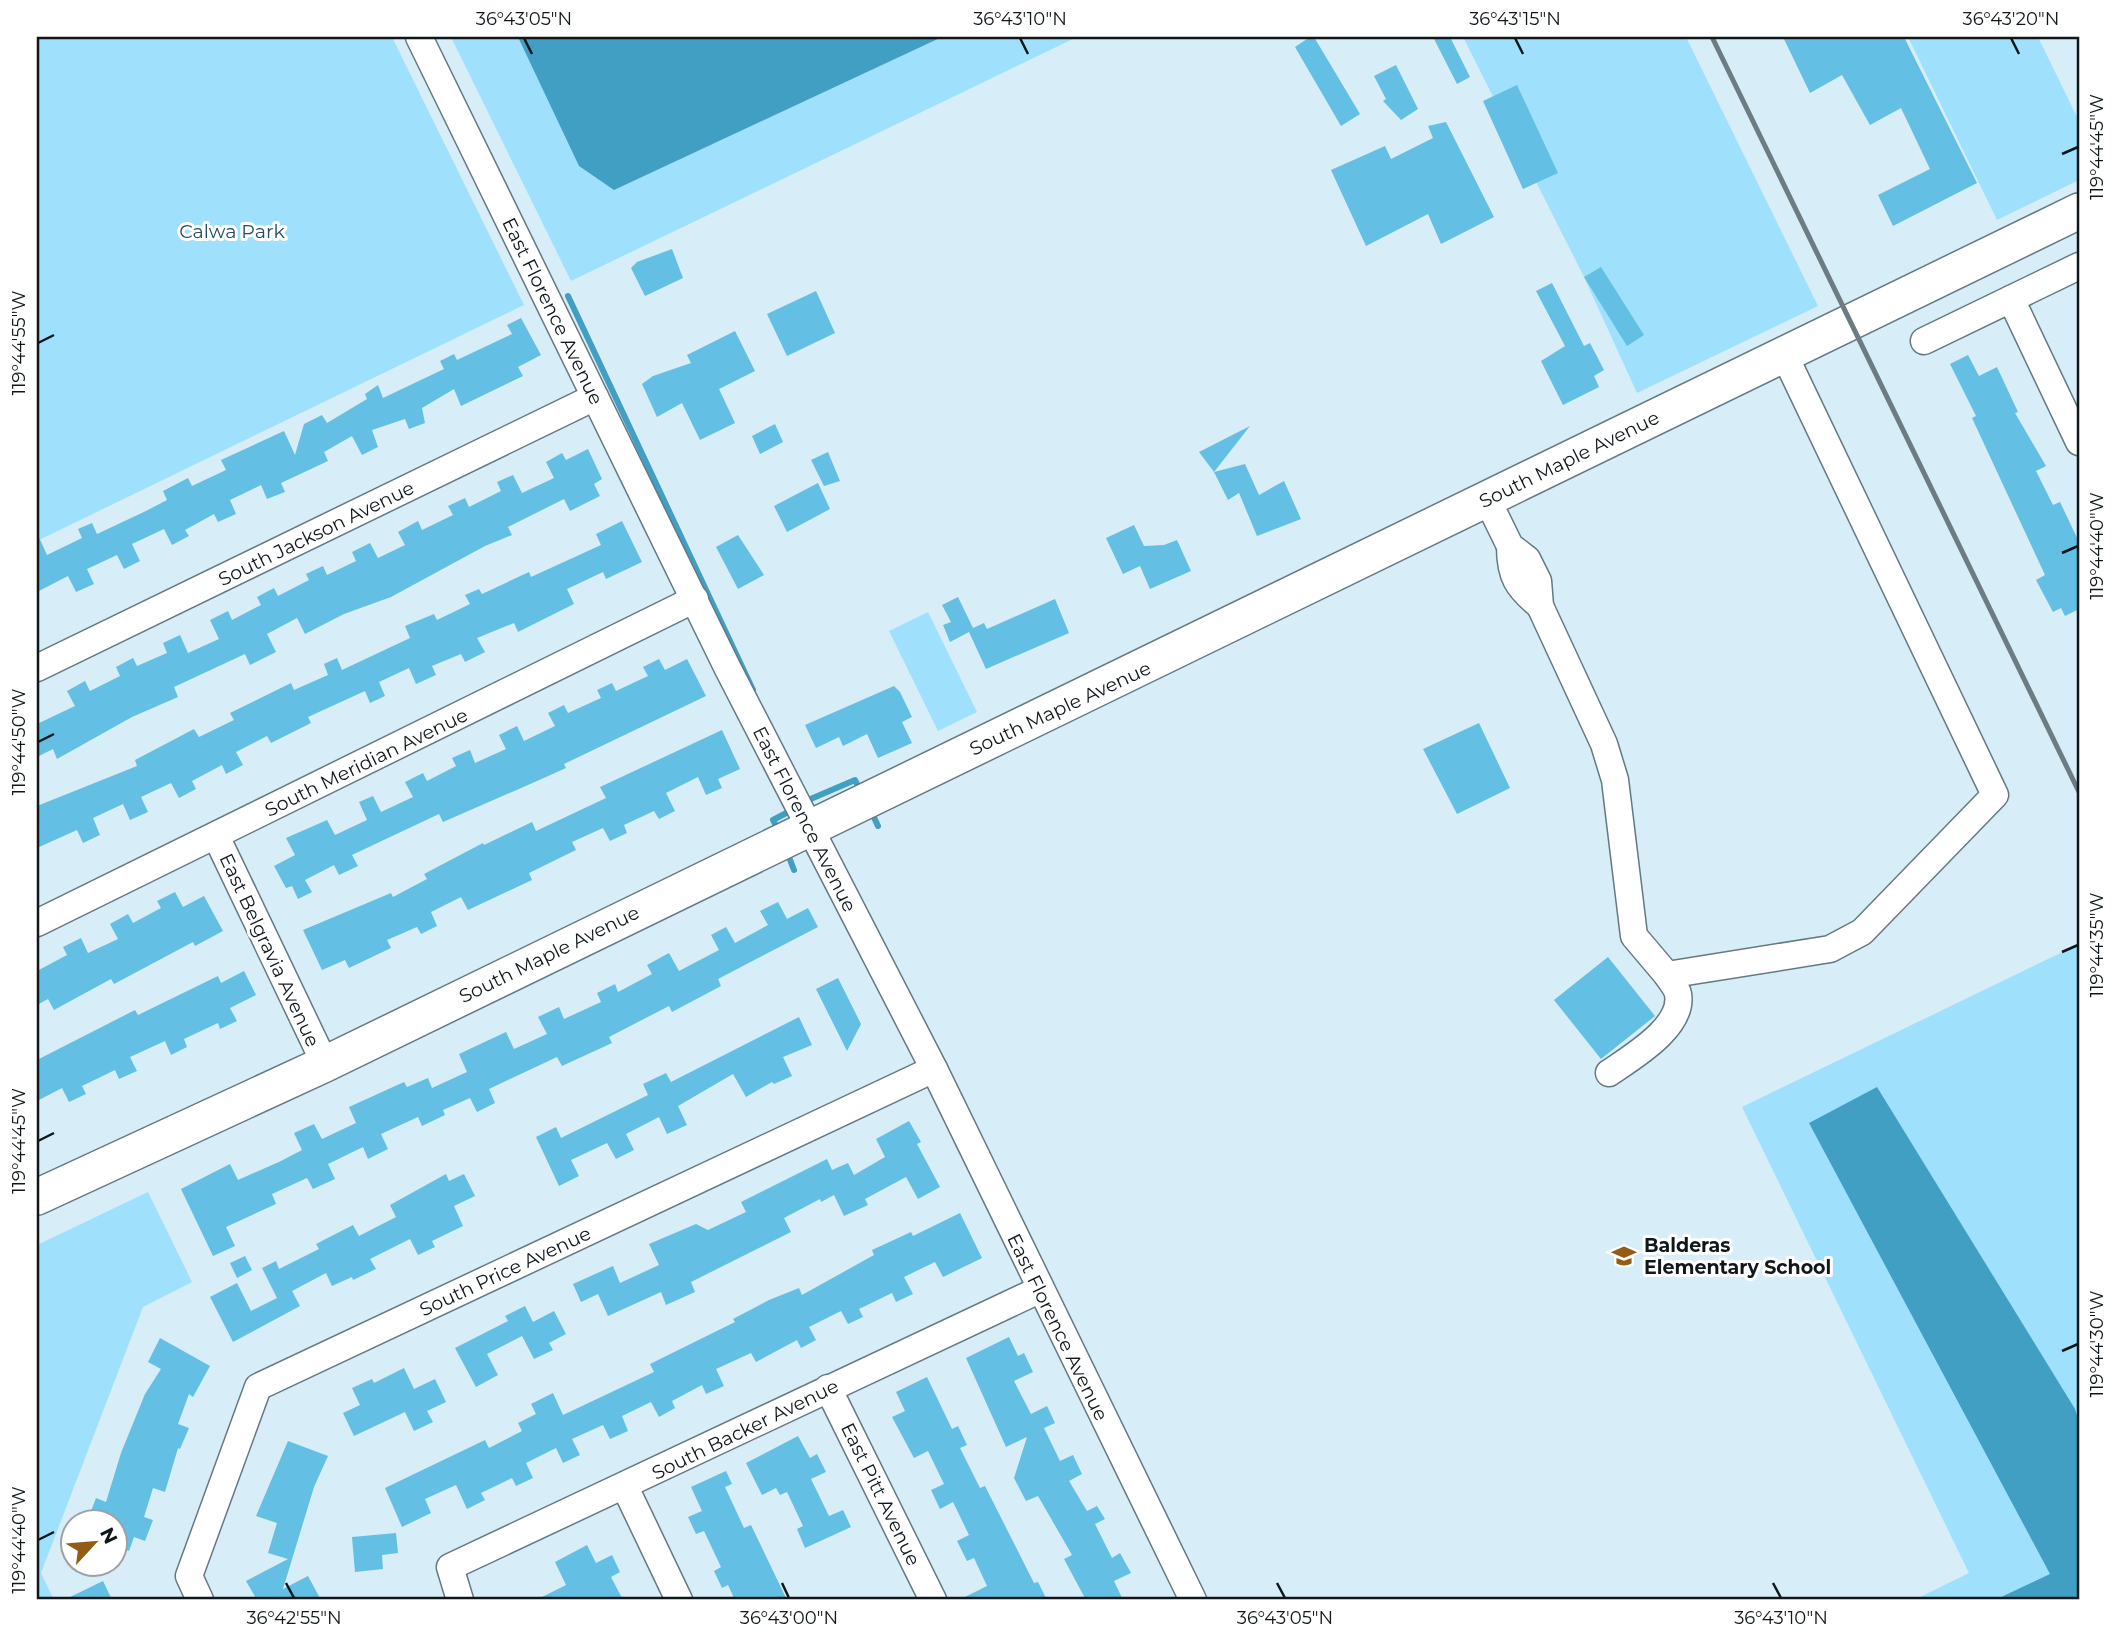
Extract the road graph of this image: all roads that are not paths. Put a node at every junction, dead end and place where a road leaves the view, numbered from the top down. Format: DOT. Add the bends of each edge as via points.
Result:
graph roads {
  1 [pos="419,37"];
  2 [pos="2079,211"];
  3 [pos="2079,266"];
  4 [pos="2011,299"];
  5 [pos="1924,341"];
  6 [pos="1784,354"];
  7 [pos="595,397"];
  8 [pos="2079,442"];
  9 [pos="1487,499"];
  10 [pos="695,599"];
  11 [pos="37,668"];
  12 [pos="809,827"];
  13 [pos="216,836"];
  14 [pos="37,923"];
  15 [pos="1667,975"];
  16 [pos="325,1064"];
  17 [pos="934,1069"];
  18 [pos="1609,1073"];
  19 [pos="37,1197"];
  20 [pos="1039,1290"];
  21 [pos="828,1388"];
  22 [pos="625,1487"];
  23 [pos="200,1600"];
  24 [pos="460,1600"];
  25 [pos="679,1600"];
  26 [pos="933,1600"];
  27 [pos="1193,1600"];
  1 -- 7 [label="street, East Florence Avenue"];
  2 -- 6 [label="main road, South Maple Avenue"];
  3 -- 4 [label="street"];
  4 -- 5 [label="street"];
  4 -- 8 [label="street"];
  6 -- 9 [label="main road, South Maple Avenue"];
  6 -- 15 [label="street" via="1996,795 1862,932 1830,949"];
  7 -- 10 [label="street, East Florence Avenue"];
  7 -- 11 [label="street, South Jackson Avenue"];
  9 -- 12 [label="main road, South Maple Avenue"];
  9 -- 15 [label="street" via="1510,546 1510,568 1523,592 1540,606 1604,744 1634,936"];
  10 -- 12 [label="street, East Florence Avenue"];
  10 -- 13 [label="street, South Meridian Avenue"];
  12 -- 16 [label="main road, South Maple Avenue"];
  12 -- 17 [label="street, East Florence Avenue"];
  13 -- 14 [label="street, South Meridian Avenue"];
  13 -- 16 [label="street, East Belgravia Avenue"];
  15 -- 18 [label="street" via="1678,993 1668,1026"];
  16 -- 19 [label="main road, South Maple Avenue"];
  17 -- 20 [label="street, East Florence Avenue"];
  17 -- 23 [label="street, South Price Avenue" via="258,1387 188,1576"];
  20 -- 21 [label="street, South Backer Avenue"];
  20 -- 27 [label="street, East Florence Avenue"];
  21 -- 22 [label="street, South Backer Avenue"];
  21 -- 26 [label="street, East Pitt Avenue"];
  22 -- 24 [label="street, South Backer Avenue" via="450,1567"];
  22 -- 25 [label="street"];
}
